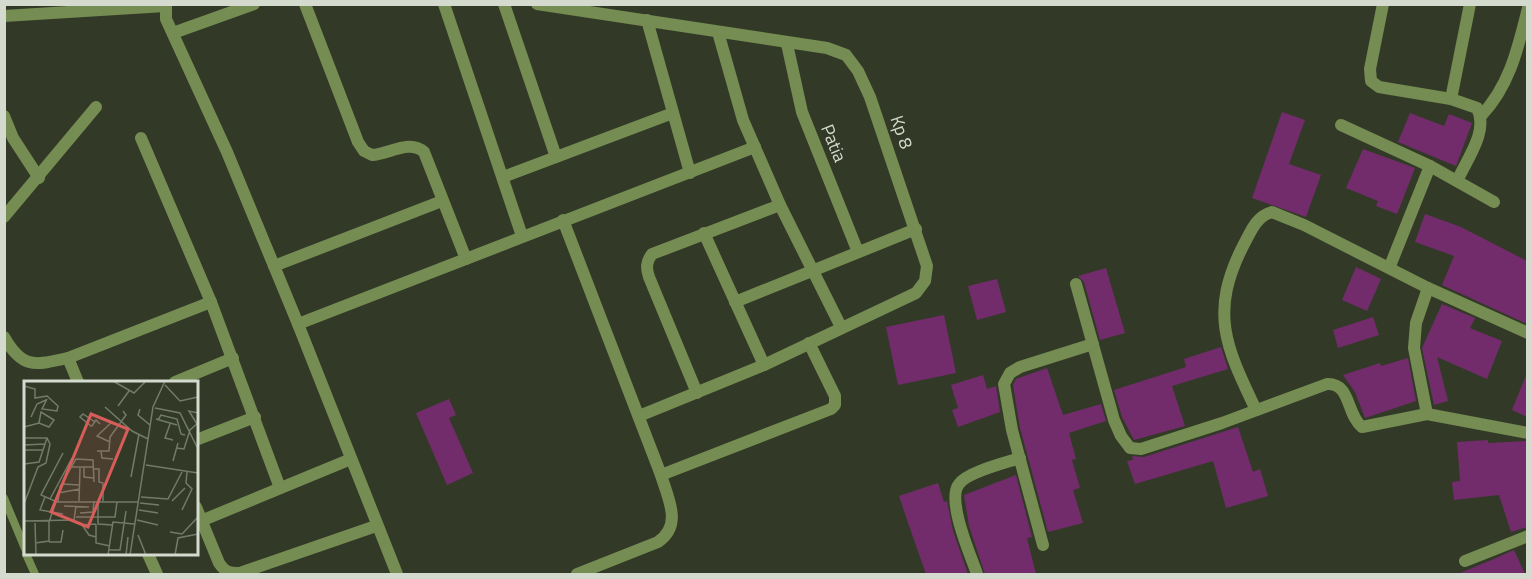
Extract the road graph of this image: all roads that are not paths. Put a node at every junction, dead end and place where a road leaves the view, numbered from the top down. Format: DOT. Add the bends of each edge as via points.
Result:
graph roads {
  1 [pos="254,4"];
  2 [pos="305,4"];
  3 [pos="444,4"];
  4 [pos="504,4"];
  5 [pos="537,4"];
  6 [pos="1383,4"];
  7 [pos="1470,4"];
  8 [pos="165,5"];
  9 [pos="106,7"];
  10 [pos="1527,8"];
  11 [pos="42,9"];
  12 [pos="4,16"];
  13 [pos="647,20"];
  14 [pos="718,32"];
  15 [pos="173,33"];
  16 [pos="787,44"];
  17 [pos="1451,99"];
  18 [pos="96,107"];
  19 [pos="673,113"];
  20 [pos="4,116"];
  21 [pos="1481,116"];
  22 [pos="1341,125"];
  23 [pos="141,138"];
  24 [pos="755,147"];
  25 [pos="556,157"];
  26 [pos="1430,166"];
  27 [pos="690,173"];
  28 [pos="503,177"];
  29 [pos="39,178"];
  30 [pos="1457,181"];
  31 [pos="442,201"];
  32 [pos="1494,202"];
  33 [pos="780,205"];
  34 [pos="4,218"];
  35 [pos="563,220"];
  36 [pos="916,229"];
  37 [pos="704,233"];
  38 [pos="522,236"];
  39 [pos="858,252"];
  40 [pos="466,259"];
  41 [pos="274,266"];
  42 [pos="1390,266"];
  43 [pos="814,270"];
  44 [pos="1076,284"];
  45 [pos="1428,288"];
  46 [pos="212,302"];
  47 [pos="735,302"];
  48 [pos="298,324"];
  49 [pos="841,327"];
  50 [pos="1527,333"];
  51 [pos="4,337"];
  52 [pos="809,343"];
  53 [pos="1093,344"];
  54 [pos="68,358"];
  55 [pos="233,358"];
  56 [pos="764,365"];
  57 [pos="78,381"];
  58 [pos="177,381"];
  59 [pos="697,393"];
  60 [pos="1256,410"];
  61 [pos="1427,414"];
  62 [pos="639,416"];
  63 [pos="255,417"];
  64 [pos="1527,433"];
  65 [pos="198,439"];
  66 [pos="1020,458"];
  67 [pos="351,459"];
  68 [pos="661,475"];
  69 [pos="280,488"];
  70 [pos="4,498"];
  71 [pos="199,521"];
  72 [pos="376,526"];
  73 [pos="1527,536"];
  74 [pos="1043,545"];
  75 [pos="24,547"];
  76 [pos="27,555"];
  77 [pos="148,555"];
  78 [pos="1465,561"];
  79 [pos="35,574"];
  80 [pos="157,574"];
  81 [pos="397,574"];
  82 [pos="577,574"];
  83 [pos="977,574"];
  1 -- 15 [label="street"];
  2 -- 31 [label="street" via="364,151 372,155 417,146 424,152"];
  3 -- 28 [label="street"];
  4 -- 25 [label="street"];
  5 -- 13 [label="street, Kp 8"];
  6 -- 17 [label="street" via="1371,81 1379,87"];
  7 -- 17 [label="street"];
  8 -- 9 [label="street"];
  8 -- 15 [label="street"];
  9 -- 11 [label="street"];
  10 -- 21 [label="street" via="1507,80"];
  11 -- 12 [label="street"];
  13 -- 14 [label="street, Kp 8"];
  13 -- 19 [label="street"];
  14 -- 16 [label="street, Kp 8"];
  14 -- 24 [label="street" via="743,120"];
  15 -- 41 [label="street"];
  16 -- 36 [label="street, Kp 8" via="827,48 846,55 858,71"];
  16 -- 39 [label="street, Patia" via="802,112"];
  17 -- 21 [label="street" via="1477,108"];
  18 -- 29 [label="street"];
  19 -- 25 [label="street"];
  19 -- 27 [label="street"];
  20 -- 29 [label="street"];
  21 -- 30 [label="street" via="1482,127"];
  22 -- 26 [label="street"];
  23 -- 46 [label="street"];
  24 -- 27 [label="street"];
  24 -- 33 [label="street"];
  25 -- 28 [label="street"];
  26 -- 30 [label="street"];
  26 -- 42 [label="street"];
  27 -- 35 [label="street"];
  28 -- 38 [label="street"];
  29 -- 34 [label="street"];
  30 -- 32 [label="street"];
  31 -- 40 [label="street"];
  31 -- 41 [label="street"];
  33 -- 37 [label="street"];
  33 -- 43 [label="street"];
  35 -- 38 [label="street"];
  35 -- 62 [label="street"];
  36 -- 39 [label="street"];
  36 -- 49 [label="street, Kp 8" via="927,266 925,281 916,293"];
  37 -- 47 [label="street"];
  37 -- 59 [label="street" via="652,254 646,268"];
  38 -- 40 [label="street"];
  39 -- 43 [label="street"];
  40 -- 48 [label="street"];
  41 -- 48 [label="street"];
  42 -- 45 [label="street"];
  42 -- 60 [label="street" via="1272,212 1256,221 1233,265 1223,301 1223,317 1238,372"];
  43 -- 47 [label="street"];
  43 -- 49 [label="street"];
  44 -- 53 [label="street"];
  45 -- 50 [label="street"];
  45 -- 61 [label="street" via="1416,323 1414,348"];
  46 -- 54 [label="street"];
  46 -- 55 [label="street"];
  47 -- 56 [label="street"];
  48 -- 67 [label="street"];
  49 -- 52 [label="street, Kp 8"];
  51 -- 54 [label="street" via="17,357 31,364"];
  52 -- 56 [label="street, Kp 8"];
  52 -- 68 [label="street" via="835,396 831,410"];
  53 -- 60 [label="street" via="1114,420 1130,448 1141,449"];
  53 -- 66 [label="street" via="1010,373 1004,384"];
  54 -- 57 [label="street"];
  55 -- 58 [label="street"];
  55 -- 63 [label="street"];
  56 -- 59 [label="street, Kp 8"];
  59 -- 62 [label="street, Kp 8"];
  60 -- 61 [label="street" via="1336,383 1355,422 1362,427"];
  61 -- 64 [label="street"];
  62 -- 68 [label="street"];
  63 -- 65 [label="street"];
  63 -- 69 [label="street"];
  66 -- 74 [label="street"];
  66 -- 83 [label="street" via="958,484 956,508"];
  67 -- 69 [label="street"];
  67 -- 72 [label="street"];
  68 -- 82 [label="street" via="673,516 668,535"];
  69 -- 71 [label="street"];
  70 -- 75 [label="lane"];
  71 -- 72 [label="street" via="219,563 230,573 240,573"];
  72 -- 81 [label="street"];
  73 -- 78 [label="street"];
  76 -- 79 [label="lane"];
  77 -- 80 [label="street"];
}
